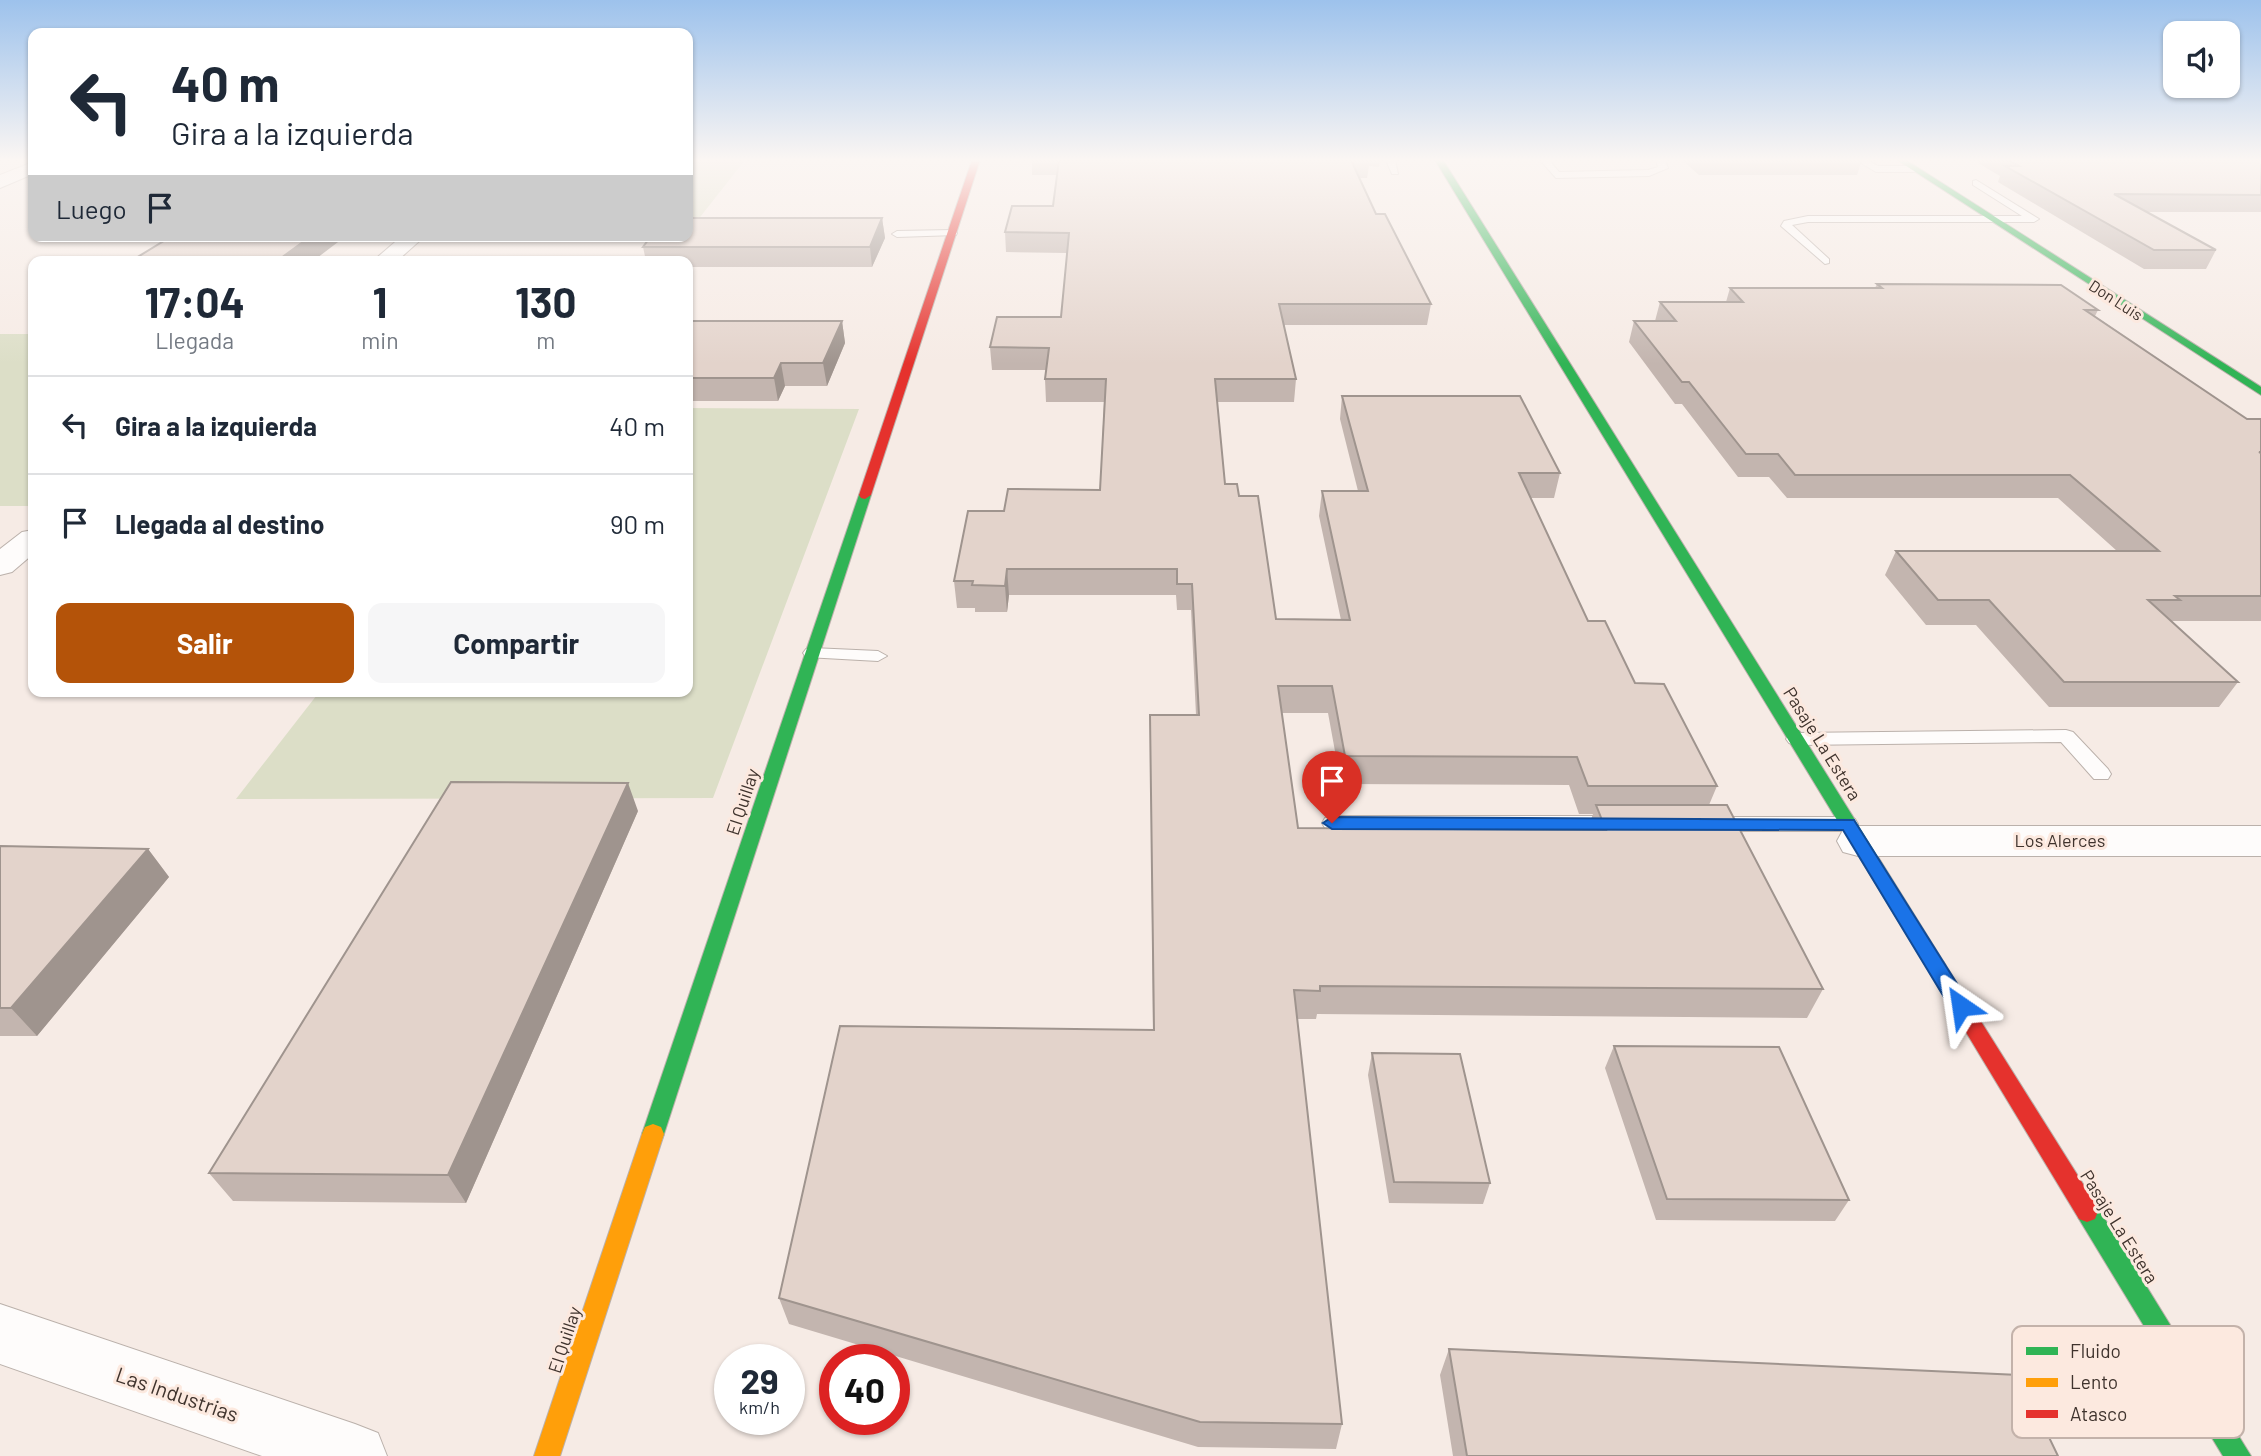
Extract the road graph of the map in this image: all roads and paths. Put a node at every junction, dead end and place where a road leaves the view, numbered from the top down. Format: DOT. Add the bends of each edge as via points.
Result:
graph roads {
  1 [pos="954,228"];
  2 [pos="1481,228"];
  3 [pos="1788,228"];
  4 [pos="2007,228"];
  5 [pos="952,233"];
  6 [pos="897,234"];
  7 [pos="408,242"];
  8 [pos="390,256"];
  9 [pos="1825,261"];
  10 [pos="2261,392"];
  11 [pos="28,543"];
  12 [pos="0,565"];
  13 [pos="812,653"];
  14 [pos="878,656"];
  15 [pos="1796,739"];
  16 [pos="2101,774"];
  17 [pos="1332,823"];
  18 [pos="1640,824"];
  19 [pos="1696,824"];
  20 [pos="1853,832"];
  21 [pos="2261,841"];
  22 [pos="2158,1326"];
  23 [pos="0,1334"];
  24 [pos="2227,1438"];
  25 [pos="355,1456"];
  26 [pos="547,1456"];
  27 [pos="2238,1456"];
  1 -- 5 [label="street, El Quillay"];
  2 -- 15 [label="street, Pasaje La Estera"];
  3 -- 9 [label="lane"];
  4 -- 10 [label="street, Don Luis"];
  5 -- 6 [label="lane"];
  5 -- 13 [label="street, El Quillay"];
  7 -- 8 [label="street"];
  11 -- 12 [label="street"];
  13 -- 14 [label="lane"];
  13 -- 26 [label="street, El Quillay"];
  15 -- 16 [label="lane" via="2066,736"];
  15 -- 20 [label="street, Pasaje La Estera"];
  17 -- 18 [label="lane"];
  19 -- 20 [label="lane"];
  20 -- 21 [label="street, Los Alerces"];
  20 -- 22 [label="street, Pasaje La Estera"];
  23 -- 25 [label="street, Las Industrias"];
  24 -- 27 [label="street, Pasaje La Estera"];
}
